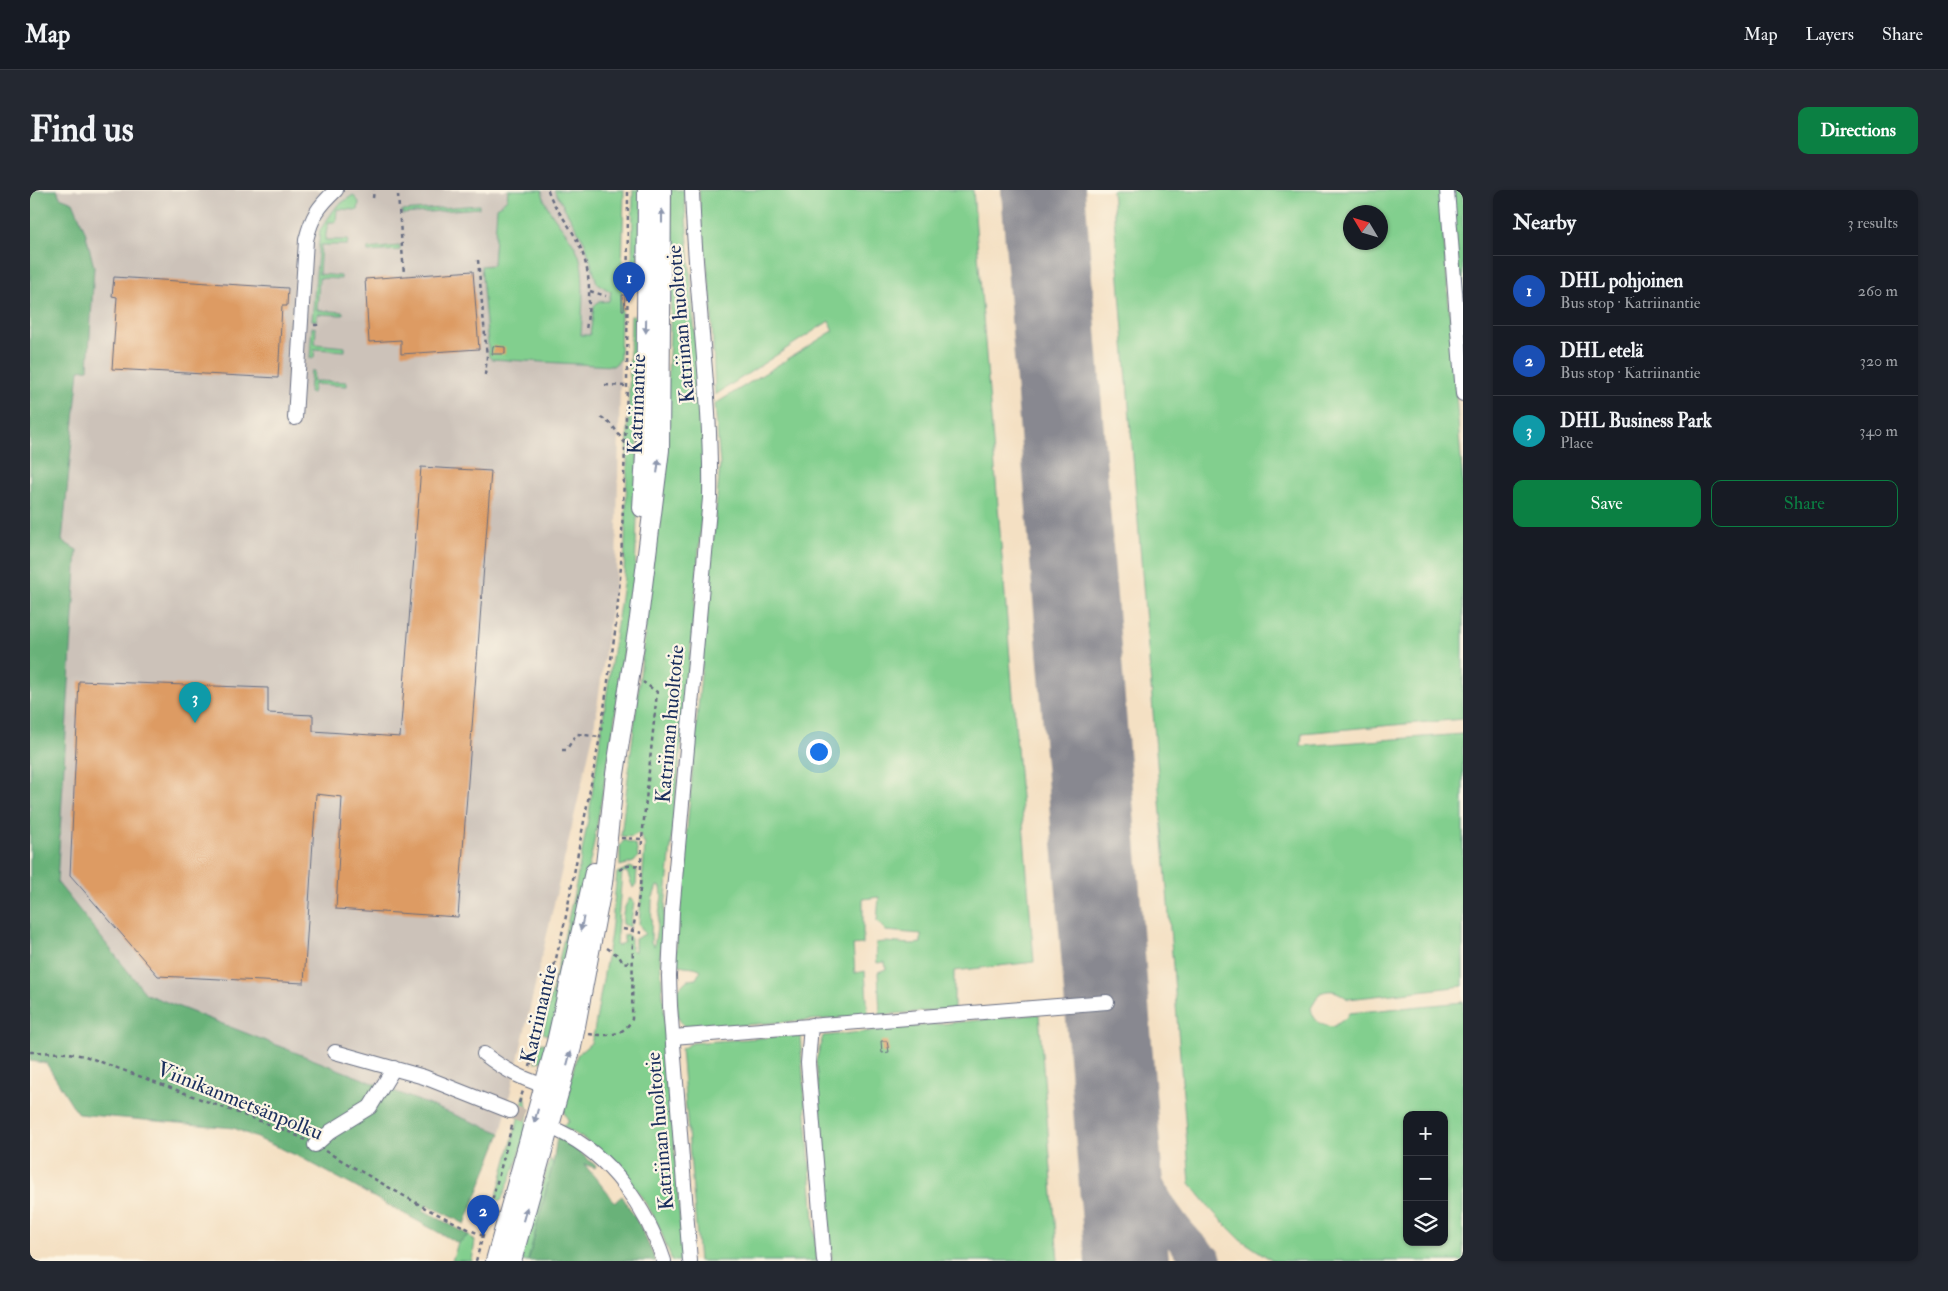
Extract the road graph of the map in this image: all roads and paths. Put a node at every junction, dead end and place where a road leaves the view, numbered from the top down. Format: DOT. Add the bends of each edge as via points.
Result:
graph roads {
  1 [pos="336,190"];
  2 [pos="374,190"];
  3 [pos="548,190"];
  4 [pos="628,190"];
  5 [pos="647,190"];
  6 [pos="662,190"];
  7 [pos="692,190"];
  8 [pos="1447,190"];
  9 [pos="398,195"];
  10 [pos="373,198"];
  11 [pos="478,260"];
  12 [pos="404,274"];
  13 [pos="590,291"];
  14 [pos="606,296"];
  15 [pos="586,330"];
  16 [pos="485,375"];
  17 [pos="606,385"];
  18 [pos="627,386"];
  19 [pos="1463,394"];
  20 [pos="602,417"];
  21 [pos="295,418"];
  22 [pos="625,444"];
  23 [pos="639,618"];
  24 [pos="639,680"];
  25 [pos="600,737"];
  26 [pos="562,750"];
  27 [pos="618,837"];
  28 [pos="642,839"];
  29 [pos="641,865"];
  30 [pos="615,872"];
  31 [pos="623,929"];
  32 [pos="633,930"];
  33 [pos="642,933"];
  34 [pos="607,948"];
  35 [pos="633,962"];
  36 [pos="1106,1002"];
  37 [pos="811,1025"];
  38 [pos="589,1034"];
  39 [pos="673,1037"];
  40 [pos="30,1052"];
  41 [pos="335,1052"];
  42 [pos="484,1054"];
  43 [pos="394,1068"];
  44 [pos="526,1080"];
  45 [pos="553,1088"];
  46 [pos="514,1110"];
  47 [pos="559,1131"];
  48 [pos="315,1145"];
  49 [pos="483,1236"];
  50 [pos="476,1261"];
  51 [pos="495,1261"];
  52 [pos="512,1261"];
  53 [pos="664,1261"];
  54 [pos="690,1261"];
  55 [pos="824,1261"];
  1 -- 21 [label="lane" via="310,220 306,240"];
  2 -- 10 [label="path"];
  3 -- 13 [label="path" via="582,251"];
  4 -- 18 [label="path"];
  5 -- 23 [label="main road, Katriinantie, one-way" via="645,454"];
  23 -- 6 [label="main road, Katriinantie, one-way" via="660,450"];
  7 -- 39 [label="lane, Katriinan huoltotie" via="710,431 710,498 670,944"];
  8 -- 19 [label="lane"];
  9 -- 12 [label="path"];
  11 -- 16 [label="path" via="487,357"];
  13 -- 14 [label="path"];
  13 -- 15 [label="path"];
  17 -- 18 [label="path"];
  18 -- 22 [label="path"];
  20 -- 22 [label="path" via="612,424"];
  22 -- 25 [label="path" via="622,566"];
  23 -- 45 [label="main road, Katriinantie" via="597,921 572,1046"];
  24 -- 28 [label="path" via="657,692"];
  25 -- 26 [label="path" via="577,734 566,750"];
  25 -- 44 [label="path" via="566,921"];
  27 -- 28 [label="path"];
  28 -- 29 [label="path"];
  29 -- 30 [label="path" via="627,866"];
  29 -- 32 [label="path"];
  31 -- 32 [label="path"];
  32 -- 33 [label="path"];
  32 -- 35 [label="path"];
  34 -- 35 [label="path" via="624,963"];
  35 -- 38 [label="path" via="632,1019 628,1027 612,1036"];
  36 -- 37 [label="lane"];
  37 -- 39 [label="lane"];
  37 -- 55 [label="lane" via="808,1063"];
  39 -- 54 [label="lane, Katriinan huoltotie"];
  40 -- 48 [label="path, Viinikanmetsänpolku" via="85,1056 292,1133"];
  41 -- 43 [label="lane"];
  42 -- 44 [label="lane"];
  43 -- 46 [label="lane"];
  43 -- 48 [label="lane" via="370,1107"];
  44 -- 45 [label="lane"];
  44 -- 46 [label="path"];
  45 -- 51 [label="main road, Katriinantie, one-way"];
  52 -- 45 [label="main road, Katriinantie, one-way"];
  46 -- 49 [label="path"];
  47 -- 53 [label="lane" via="582,1143 613,1171 650,1227"];
  48 -- 49 [label="path, Viinikanmetsänpolku" via="427,1209"];
  49 -- 50 [label="path"];
}
